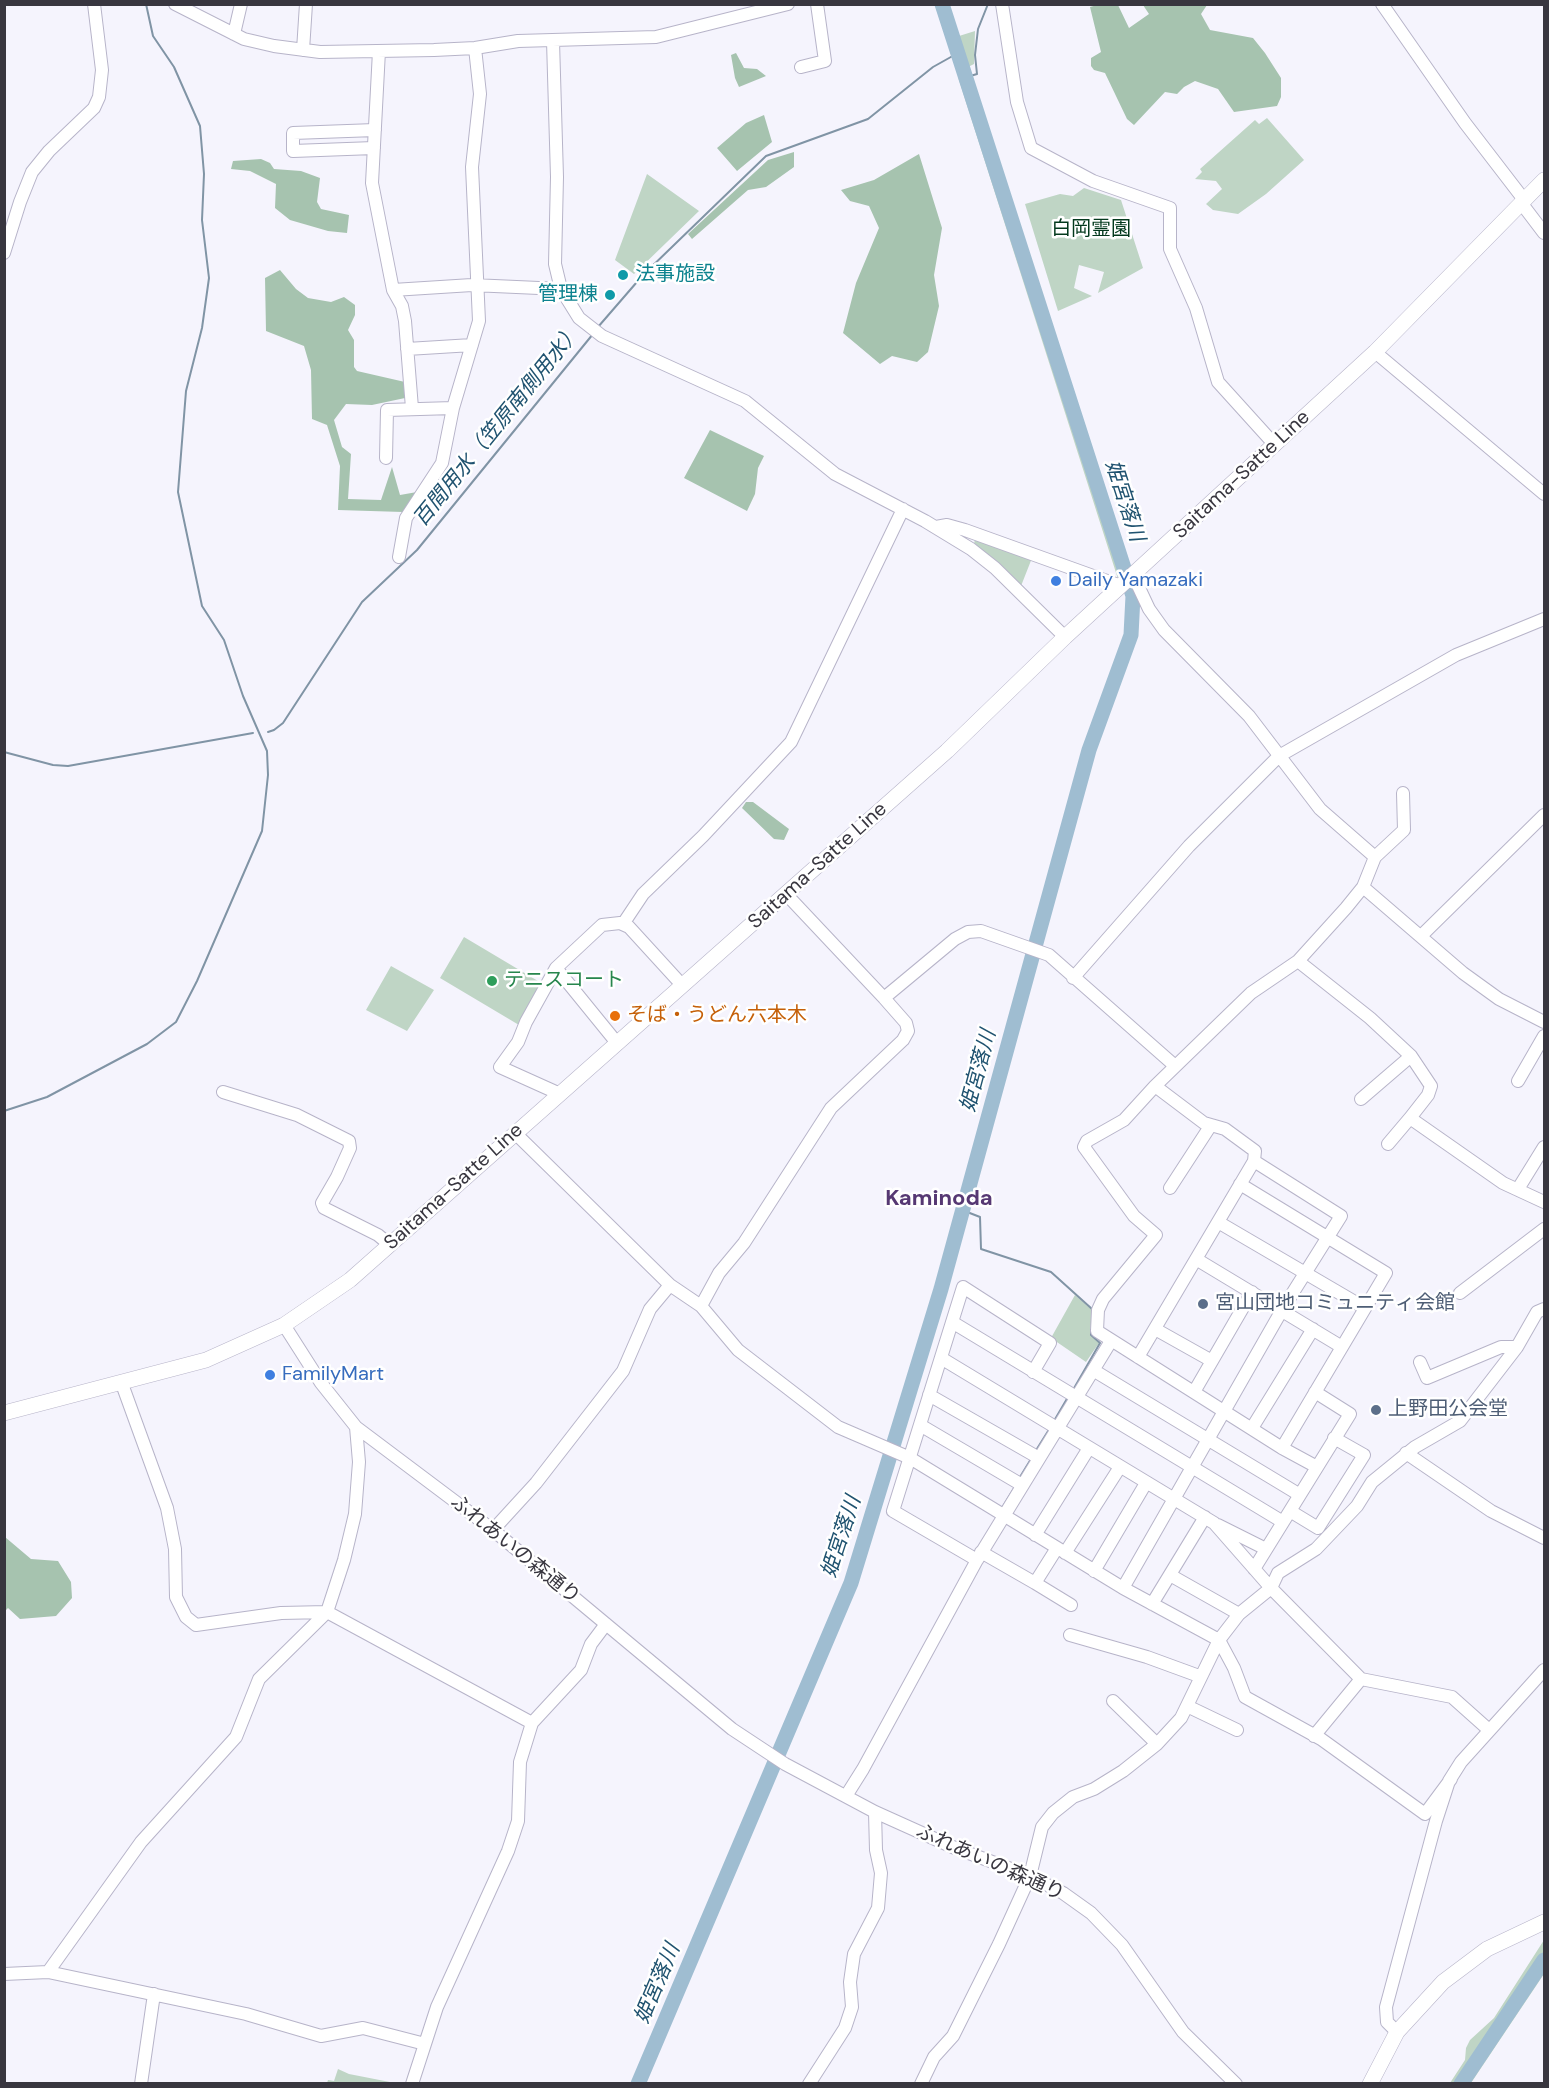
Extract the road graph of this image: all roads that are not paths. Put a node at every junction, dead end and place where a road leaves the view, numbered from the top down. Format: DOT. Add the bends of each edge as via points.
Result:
graph roads {
  1 [pos="94,4"];
  2 [pos="175,4"];
  3 [pos="241,4"];
  4 [pos="306,4"];
  5 [pos="788,4"];
  6 [pos="817,4"];
  7 [pos="1002,4"];
  8 [pos="1382,4"];
  9 [pos="234,34"];
  10 [pos="553,41"];
  11 [pos="475,48"];
  12 [pos="303,50"];
  13 [pos="380,51"];
  14 [pos="801,67"];
  15 [pos="375,130"];
  16 [pos="374,148"];
  17 [pos="1545,180"];
  18 [pos="1523,202"];
  19 [pos="1545,233"];
  20 [pos="4,254"];
  21 [pos="479,285"];
  22 [pos="561,289"];
  23 [pos="393,290"];
  24 [pos="472,345"];
  25 [pos="407,349"];
  26 [pos="1375,352"];
  27 [pos="412,408"];
  28 [pos="453,408"];
  29 [pos="1275,445"];
  30 [pos="386,458"];
  31 [pos="1545,494"];
  32 [pos="903,510"];
  33 [pos="936,527"];
  34 [pos="399,557"];
  35 [pos="1133,575"];
  36 [pos="1120,587"];
  37 [pos="1545,619"];
  38 [pos="1065,637"];
  39 [pos="1279,756"];
  40 [pos="1403,793"];
  41 [pos="1545,815"];
  42 [pos="1375,857"];
  43 [pos="1363,886"];
  44 [pos="786,894"];
  45 [pos="623,924"];
  46 [pos="1421,936"];
  47 [pos="1298,962"];
  48 [pos="556,968"];
  49 [pos="1073,978"];
  50 [pos="682,986"];
  51 [pos="884,998"];
  52 [pos="1545,1022"];
  53 [pos="1545,1036"];
  54 [pos="617,1043"];
  55 [pos="1411,1056"];
  56 [pos="1174,1065"];
  57 [pos="1518,1081"];
  58 [pos="1155,1086"];
  59 [pos="223,1092"];
  60 [pos="560,1094"];
  61 [pos="1361,1099"];
  62 [pos="1410,1118"];
  63 [pos="1211,1125"];
  64 [pos="515,1133"];
  65 [pos="1388,1144"];
  66 [pos="1545,1147"];
  67 [pos="1254,1161"];
  68 [pos="1240,1184"];
  69 [pos="1170,1188"];
  70 [pos="1518,1189"];
  71 [pos="1545,1202"];
  72 [pos="1218,1222"];
  73 [pos="1545,1229"];
  74 [pos="1328,1236"];
  75 [pos="390,1245"];
  76 [pos="1196,1259"];
  77 [pos="1305,1274"];
  78 [pos="670,1284"];
  79 [pos="1252,1292"];
  80 [pos="1460,1293"];
  81 [pos="701,1306"];
  82 [pos="1365,1308"];
  83 [pos="1545,1309"];
  84 [pos="1282,1310"];
  85 [pos="952,1322"];
  86 [pos="284,1325"];
  87 [pos="1155,1329"];
  88 [pos="1313,1329"];
  89 [pos="1111,1341"];
  90 [pos="1342,1347"];
  91 [pos="1517,1347"];
  92 [pos="1138,1358"];
  93 [pos="941,1359"];
  94 [pos="1212,1361"];
  95 [pos="1420,1362"];
  96 [pos="1093,1370"];
  97 [pos="1033,1372"];
  98 [pos="122,1384"];
  99 [pos="1194,1392"];
  100 [pos="1315,1392"];
  101 [pos="929,1395"];
  102 [pos="1076,1398"];
  103 [pos="1224,1411"];
  104 [pos="4,1413"];
  105 [pos="920,1425"];
  106 [pos="356,1427"];
  107 [pos="1252,1428"];
  108 [pos="1057,1429"];
  109 [pos="1334,1438"];
  110 [pos="1207,1440"];
  111 [pos="1089,1448"];
  112 [pos="1282,1448"];
  113 [pos="1406,1453"];
  114 [pos="907,1457"];
  115 [pos="1039,1458"];
  116 [pos="1120,1467"];
  117 [pos="1317,1467"];
  118 [pos="1191,1469"];
  119 [pos="1146,1483"];
  120 [pos="1022,1485"];
  121 [pos="1300,1495"];
  122 [pos="1174,1500"];
  123 [pos="1290,1511"];
  124 [pos="1003,1515"];
  125 [pos="1210,1520"];
  126 [pos="1283,1522"];
  127 [pos="494,1530"];
  128 [pos="1035,1535"];
  129 [pos="1545,1538"];
  130 [pos="1061,1550"];
  131 [pos="1266,1550"];
  132 [pos="979,1556"];
  133 [pos="1254,1569"];
  134 [pos="1094,1570"];
  135 [pos="1170,1575"];
  136 [pos="1035,1583"];
  137 [pos="1123,1588"];
  138 [pos="1271,1588"];
  139 [pos="1152,1604"];
  140 [pos="1071,1605"];
  141 [pos="327,1612"];
  142 [pos="1239,1614"];
  143 [pos="606,1624"];
  144 [pos="1070,1635"];
  145 [pos="1219,1640"];
  146 [pos="1545,1670"];
  147 [pos="1199,1677"];
  148 [pos="1360,1679"];
  149 [pos="1113,1701"];
  150 [pos="1187,1706"];
  151 [pos="532,1723"];
  152 [pos="1237,1730"];
  153 [pos="1489,1730"];
  154 [pos="1314,1736"];
  155 [pos="1157,1744"];
  156 [pos="1451,1779"];
  157 [pos="846,1796"];
  158 [pos="875,1812"];
  159 [pos="1030,1876"];
  160 [pos="1545,1922"];
  161 [pos="48,1972"];
  162 [pos="4,1974"];
  163 [pos="154,1994"];
  164 [pos="1397,2032"];
  165 [pos="425,2044"];
  166 [pos="141,2084"];
  167 [pos="412,2084"];
  168 [pos="809,2084"];
  169 [pos="921,2084"];
  170 [pos="1236,2084"];
  171 [pos="1370,2084"];
  1 -- 20 [label="street" via="102,70 99,98 90,113 32,172"];
  2 -- 9 [label="street"];
  3 -- 9 [label="street"];
  4 -- 12 [label="street"];
  5 -- 10 [label="street" via="656,37"];
  6 -- 14 [label="street" via="825,62"];
  7 -- 29 [label="street" via="1017,102 1031,148 1093,180 1170,208 1170,249 1196,308 1218,382"];
  8 -- 18 [label="street"];
  9 -- 12 [label="street"];
  10 -- 11 [label="street" via="518,41"];
  10 -- 22 [label="street" via="555,264"];
  11 -- 13 [label="street"];
  11 -- 21 [label="street" via="480,94 472,167"];
  12 -- 13 [label="street"];
  13 -- 15 [label="street"];
  15 -- 16 [label="street"];
  15 -- 16 [label="street" via="292,134 293,151"];
  16 -- 23 [label="street" via="372,183"];
  17 -- 18 [label="main road, Saitama-Satte Line"];
  18 -- 19 [label="street"];
  18 -- 26 [label="main road, Saitama-Satte Line"];
  21 -- 22 [label="street"];
  21 -- 23 [label="street"];
  21 -- 24 [label="street" via="479,321"];
  22 -- 32 [label="street" via="579,318 602,336 745,401 835,474"];
  23 -- 25 [label="street" via="402,306"];
  24 -- 25 [label="street"];
  24 -- 28 [label="street"];
  25 -- 27 [label="street"];
  26 -- 29 [label="main road, Saitama-Satte Line"];
  26 -- 31 [label="street"];
  27 -- 28 [label="street"];
  27 -- 30 [label="street" via="387,410"];
  28 -- 34 [label="street" via="442,464 406,518"];
  29 -- 35 [label="main road, Saitama-Satte Line"];
  32 -- 33 [label="street"];
  32 -- 45 [label="street" via="791,742 642,894"];
  33 -- 36 [label="street" via="947,525 965,530"];
  33 -- 38 [label="street" via="995,568"];
  35 -- 36 [label="main road, Saitama-Satte Line"];
  35 -- 39 [label="street" via="1164,630 1214,678"];
  36 -- 38 [label="main road, Saitama-Satte Line"];
  37 -- 39 [label="street" via="1456,655"];
  38 -- 44 [label="main road, Saitama-Satte Line" via="947,751"];
  39 -- 42 [label="street" via="1320,809"];
  39 -- 49 [label="street" via="1189,846"];
  40 -- 42 [label="street" via="1404,830"];
  41 -- 46 [label="street"];
  42 -- 43 [label="street"];
  43 -- 46 [label="street"];
  43 -- 47 [label="street"];
  44 -- 50 [label="main road, Saitama-Satte Line"];
  44 -- 51 [label="street"];
  45 -- 48 [label="street" via="602,925"];
  45 -- 50 [label="street"];
  46 -- 52 [label="street" via="1499,999"];
  47 -- 55 [label="street"];
  47 -- 56 [label="street" via="1251,993"];
  48 -- 54 [label="street"];
  48 -- 60 [label="street" via="518,1042 500,1066"];
  49 -- 51 [label="street" via="1049,956 981,932 968,932"];
  49 -- 56 [label="street"];
  50 -- 54 [label="main road, Saitama-Satte Line"];
  51 -- 81 [label="street" via="906,1023 908,1031 903,1040 831,1108 744,1243 719,1273"];
  53 -- 57 [label="street"];
  54 -- 60 [label="main road, Saitama-Satte Line"];
  55 -- 61 [label="street"];
  55 -- 62 [label="street" via="1431,1086"];
  56 -- 58 [label="street"];
  58 -- 63 [label="street"];
  58 -- 89 [label="street" via="1124,1120 1087,1141 1084,1147 1134,1216 1156,1235 1122,1273 1098,1310 1097,1330"];
  59 -- 75 [label="street" via="297,1115 349,1141 350,1148 322,1203 324,1208"];
  60 -- 64 [label="main road, Saitama-Satte Line"];
  62 -- 65 [label="street"];
  62 -- 70 [label="street" via="1503,1183"];
  63 -- 67 [label="street" via="1225,1129 1255,1152"];
  63 -- 69 [label="street"];
  64 -- 75 [label="main road, Saitama-Satte Line"];
  64 -- 78 [label="street"];
  66 -- 70 [label="street"];
  67 -- 68 [label="street"];
  67 -- 74 [label="street" via="1341,1216"];
  68 -- 72 [label="street"];
  68 -- 74 [label="street"];
  70 -- 71 [label="street"];
  72 -- 76 [label="street"];
  72 -- 77 [label="street"];
  73 -- 80 [label="street"];
  74 -- 77 [label="street"];
  74 -- 82 [label="street" via="1386,1273"];
  75 -- 86 [label="main road, Saitama-Satte Line" via="350,1280"];
  76 -- 79 [label="street"];
  76 -- 87 [label="street"];
  77 -- 82 [label="street"];
  77 -- 84 [label="street"];
  78 -- 81 [label="street"];
  78 -- 127 [label="street" via="650,1310 623,1371 536,1483"];
  79 -- 84 [label="street"];
  79 -- 94 [label="street"];
  81 -- 114 [label="street" via="738,1350 838,1426"];
  82 -- 90 [label="street"];
  83 -- 91 [label="street" via="1533,1319"];
  84 -- 88 [label="street"];
  84 -- 103 [label="street"];
  85 -- 93 [label="street"];
  85 -- 97 [label="street"];
  85 -- 97 [label="street" via="963,1287 1050,1343"];
  86 -- 98 [label="main road, Saitama-Satte Line" via="207,1360"];
  86 -- 106 [label="street, ふれあいの森通り" via="321,1383"];
  87 -- 92 [label="street"];
  87 -- 94 [label="street"];
  88 -- 90 [label="street"];
  88 -- 107 [label="street"];
  89 -- 92 [label="street"];
  89 -- 96 [label="street"];
  90 -- 100 [label="street"];
  91 -- 95 [label="street" via="1501,1347 1427,1378"];
  91 -- 113 [label="street" via="1460,1421"];
  92 -- 99 [label="street"];
  93 -- 101 [label="street"];
  93 -- 108 [label="street"];
  94 -- 99 [label="street"];
  96 -- 102 [label="street"];
  96 -- 110 [label="street"];
  97 -- 102 [label="street"];
  98 -- 104 [label="main road, Saitama-Satte Line"];
  98 -- 141 [label="street" via="167,1508 175,1549 176,1597 186,1617 196,1625 281,1613"];
  99 -- 103 [label="street"];
  100 -- 109 [label="street" via="1350,1414"];
  100 -- 112 [label="street"];
  101 -- 105 [label="street"];
  101 -- 115 [label="street"];
  102 -- 108 [label="street"];
  102 -- 118 [label="street"];
  103 -- 107 [label="street"];
  103 -- 110 [label="street"];
  105 -- 114 [label="street"];
  105 -- 120 [label="street"];
  106 -- 127 [label="street, ふれあいの森通り"];
  106 -- 141 [label="street" via="359,1462 355,1514"];
  107 -- 112 [label="street"];
  108 -- 111 [label="street"];
  108 -- 115 [label="street"];
  109 -- 117 [label="street"];
  109 -- 123 [label="street" via="1364,1455 1318,1528"];
  110 -- 118 [label="street"];
  110 -- 121 [label="street"];
  111 -- 116 [label="street"];
  111 -- 128 [label="street"];
  112 -- 117 [label="street"];
  113 -- 129 [label="street" via="1491,1511"];
  113 -- 138 [label="street" via="1372,1482 1358,1506 1316,1549 1278,1573"];
  114 -- 124 [label="street"];
  114 -- 132 [label="street" via="893,1511"];
  115 -- 120 [label="street"];
  116 -- 119 [label="street"];
  116 -- 130 [label="street"];
  117 -- 121 [label="street"];
  118 -- 122 [label="street"];
  118 -- 126 [label="street"];
  119 -- 122 [label="street"];
  119 -- 134 [label="street"];
  120 -- 124 [label="street"];
  121 -- 123 [label="street"];
  122 -- 125 [label="street"];
  122 -- 137 [label="street"];
  123 -- 126 [label="street"];
  124 -- 128 [label="street"];
  124 -- 132 [label="street"];
  125 -- 131 [label="street"];
  125 -- 133 [label="street"];
  125 -- 135 [label="street"];
  126 -- 131 [label="street"];
  127 -- 143 [label="street, ふれあいの森通り"];
  128 -- 130 [label="street"];
  130 -- 134 [label="street"];
  130 -- 136 [label="street"];
  131 -- 133 [label="street"];
  132 -- 136 [label="street"];
  132 -- 157 [label="street"];
  133 -- 138 [label="street"];
  134 -- 137 [label="street"];
  135 -- 139 [label="street"];
  135 -- 142 [label="street"];
  136 -- 140 [label="street"];
  137 -- 139 [label="street"];
  138 -- 142 [label="street"];
  138 -- 148 [label="street"];
  139 -- 145 [label="street"];
  141 -- 151 [label="street"];
  141 -- 161 [label="street" via="259,1679 236,1737 141,1842"];
  142 -- 145 [label="street"];
  143 -- 151 [label="street" via="591,1644 581,1670"];
  143 -- 157 [label="street, ふれあいの森通り" via="732,1729 782,1762"];
  144 -- 147 [label="street"];
  145 -- 147 [label="street"];
  145 -- 154 [label="street" via="1245,1697"];
  146 -- 153 [label="street"];
  147 -- 150 [label="street"];
  148 -- 153 [label="street" via="1452,1697"];
  148 -- 154 [label="street"];
  149 -- 155 [label="street"];
  150 -- 152 [label="street"];
  150 -- 155 [label="street"];
  151 -- 165 [label="street" via="520,1762 518,1821 508,1851"];
  153 -- 156 [label="street"];
  154 -- 156 [label="street" via="1425,1814"];
  155 -- 159 [label="street" via="1123,1771 1073,1797 1053,1813 1042,1827"];
  156 -- 164 [label="street" via="1386,2007 1386,2019"];
  157 -- 158 [label="street, ふれあいの森通り"];
  158 -- 159 [label="street, ふれあいの森通り"];
  158 -- 168 [label="street" via="881,1873 878,1908 854,1954 852,2007 845,2028"];
  159 -- 169 [label="street" via="953,2036 934,2057"];
  159 -- 170 [label="street, ふれあいの森通り" via="1063,1893 1110,1931 1183,2031"];
  160 -- 164 [label="main road" via="1464,1964"];
  161 -- 162 [label="street"];
  161 -- 163 [label="street"];
  163 -- 165 [label="street" via="246,2014 321,2036 363,2028"];
  163 -- 166 [label="street"];
  164 -- 171 [label="main road"];
  165 -- 167 [label="street"];
}
